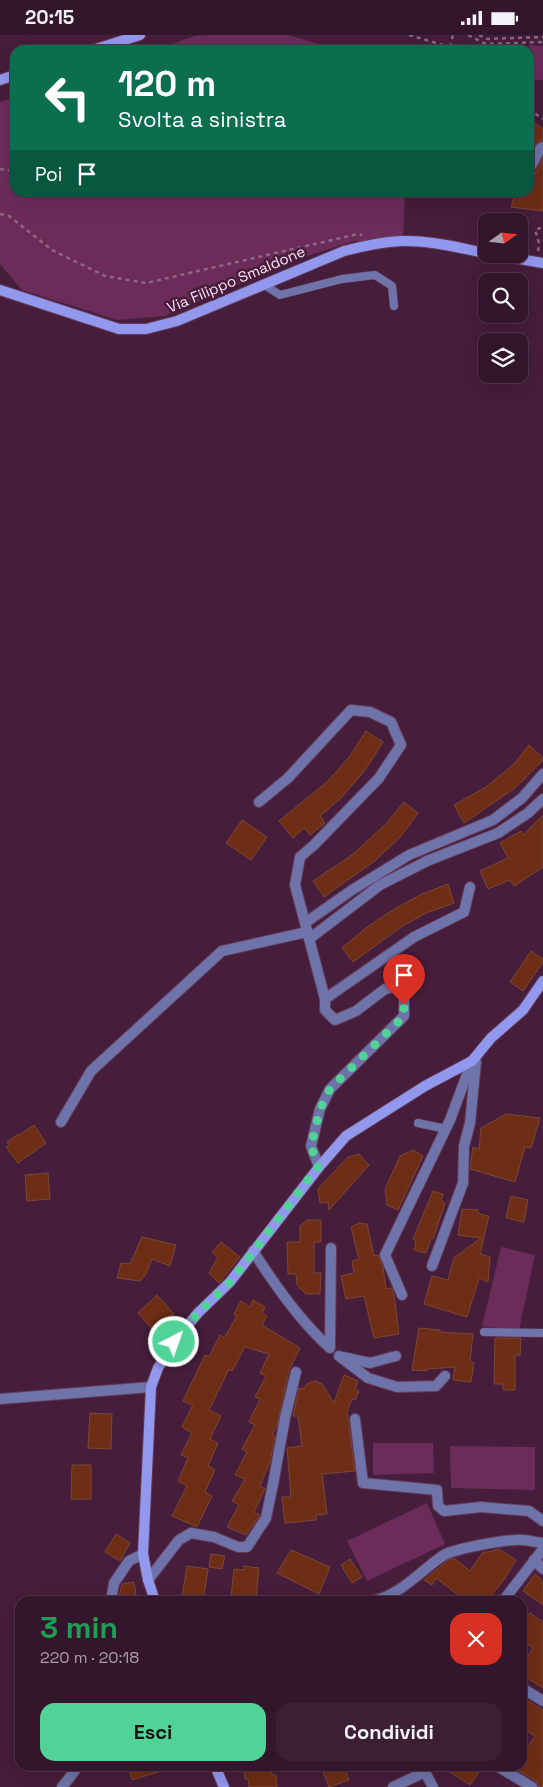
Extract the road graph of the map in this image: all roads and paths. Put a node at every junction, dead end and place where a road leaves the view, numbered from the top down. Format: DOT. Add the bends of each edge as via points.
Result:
graph roads {
  1 [pos="140,35"];
  2 [pos="409,35"];
  3 [pos="468,35"];
  4 [pos="479,35"];
  5 [pos="543,37"];
  6 [pos="543,42"];
  7 [pos="109,45"];
  8 [pos="443,45"];
  9 [pos="543,147"];
  10 [pos="534,160"];
  11 [pos="0,214"];
  12 [pos="543,227"];
  13 [pos="367,235"];
  14 [pos="478,251"];
  15 [pos="540,263"];
  16 [pos="263,284"];
  17 [pos="0,290"];
  18 [pos="394,306"];
  19 [pos="543,774"];
  20 [pos="543,799"];
  21 [pos="259,802"];
  22 [pos="470,887"];
  23 [pos="307,931"];
  24 [pos="543,981"];
  25 [pos="325,999"];
  26 [pos="474,1058"];
  27 [pos="61,1122"];
  28 [pos="418,1123"];
  29 [pos="446,1129"];
  30 [pos="318,1167"];
  31 [pos="331,1248"];
  32 [pos="253,1251"];
  33 [pos="432,1267"];
  34 [pos="402,1295"];
  35 [pos="484,1332"];
  36 [pos="543,1333"];
  37 [pos="330,1348"];
  38 [pos="339,1356"];
  39 [pos="396,1356"];
  40 [pos="296,1372"];
  41 [pos="445,1376"];
  42 [pos="152,1387"];
  43 [pos="0,1399"];
  44 [pos="355,1419"];
  45 [pos="543,1521"];
  46 [pos="543,1543"];
  47 [pos="543,1549"];
  48 [pos="143,1554"];
  49 [pos="534,1560"];
  50 [pos="543,1569"];
  51 [pos="148,1580"];
  52 [pos="112,1596"];
  53 [pos="153,1596"];
  54 [pos="387,1596"];
  55 [pos="507,1596"];
  56 [pos="527,1691"];
  57 [pos="543,1701"];
  58 [pos="74,1771"];
  59 [pos="217,1771"];
  60 [pos="422,1771"];
  61 [pos="427,1771"];
  62 [pos="505,1771"];
  63 [pos="62,1787"];
  64 [pos="224,1787"];
  65 [pos="393,1787"];
  66 [pos="433,1787"];
  67 [pos="532,1787"];
  1 -- 7 [label="street"];
  2 -- 8 [label="path"];
  3 -- 6 [label="path" via="486,44"];
  4 -- 5 [label="path" via="487,39"];
  9 -- 10 [label="street"];
  11 -- 13 [label="path" via="9,216 52,249 105,276 146,283 358,234"];
  12 -- 15 [label="path" via="535,230"];
  14 -- 16 [label="street, Via Filippo Smaldone" via="437,243 403,241 370,244 344,251"];
  16 -- 17 [label="street, Via Filippo Smaldone" via="177,321 146,329 119,329"];
  16 -- 18 [label="lane" via="280,295 342,279 375,275 392,286"];
  19 -- 23 [label="street" via="522,799 493,821 409,855 352,890"];
  20 -- 23 [label="street" via="498,833 426,861 380,885"];
  21 -- 23 [label="street" via="288,778 351,710 370,712 391,722 400,745 379,779 300,857 296,885"];
  22 -- 25 [label="street" via="464,912 414,937"];
  23 -- 25 [label="street"];
  23 -- 27 [label="street" via="222,951 91,1071"];
  24 -- 26 [label="street" via="523,1010"];
  25 -- 30 [label="street" via="324,1010 335,1020 356,1011 385,989 394,987 404,993 404,1016 330,1089 320,1109 311,1146"];
  26 -- 29 [label="street"];
  26 -- 30 [label="street" via="346,1136"];
  26 -- 33 [label="street" via="463,1183"];
  28 -- 29 [label="lane"];
  29 -- 34 [label="street" via="385,1255"];
  30 -- 32 [label="street"];
  31 -- 37 [label="street"];
  32 -- 37 [label="street" via="311,1331"];
  32 -- 42 [label="street" via="230,1282 174,1342 158,1368"];
  35 -- 36 [label="lane"];
  37 -- 38 [label="street"];
  38 -- 39 [label="street" via="370,1363"];
  38 -- 41 [label="street" via="368,1378 396,1387 436,1386"];
  40 -- 51 [label="street" via="266,1518 254,1539 247,1547 238,1547 214,1537 191,1533 179,1540"];
  42 -- 43 [label="street"];
  42 -- 48 [label="street"];
  44 -- 45 [label="street" via="363,1483 437,1490 438,1506 444,1511 481,1507 529,1511"];
  46 -- 54 [label="street" via="516,1540 446,1554"];
  47 -- 49 [label="street"];
  48 -- 51 [label="street"];
  48 -- 52 [label="street" via="129,1561 114,1583"];
  49 -- 50 [label="street"];
  49 -- 55 [label="street"];
  51 -- 53 [label="street"];
  56 -- 57 [label="street"];
  58 -- 63 [label="street"];
  59 -- 64 [label="street"];
  60 -- 65 [label="street"];
  61 -- 66 [label="street"];
  62 -- 67 [label="street"];
}
